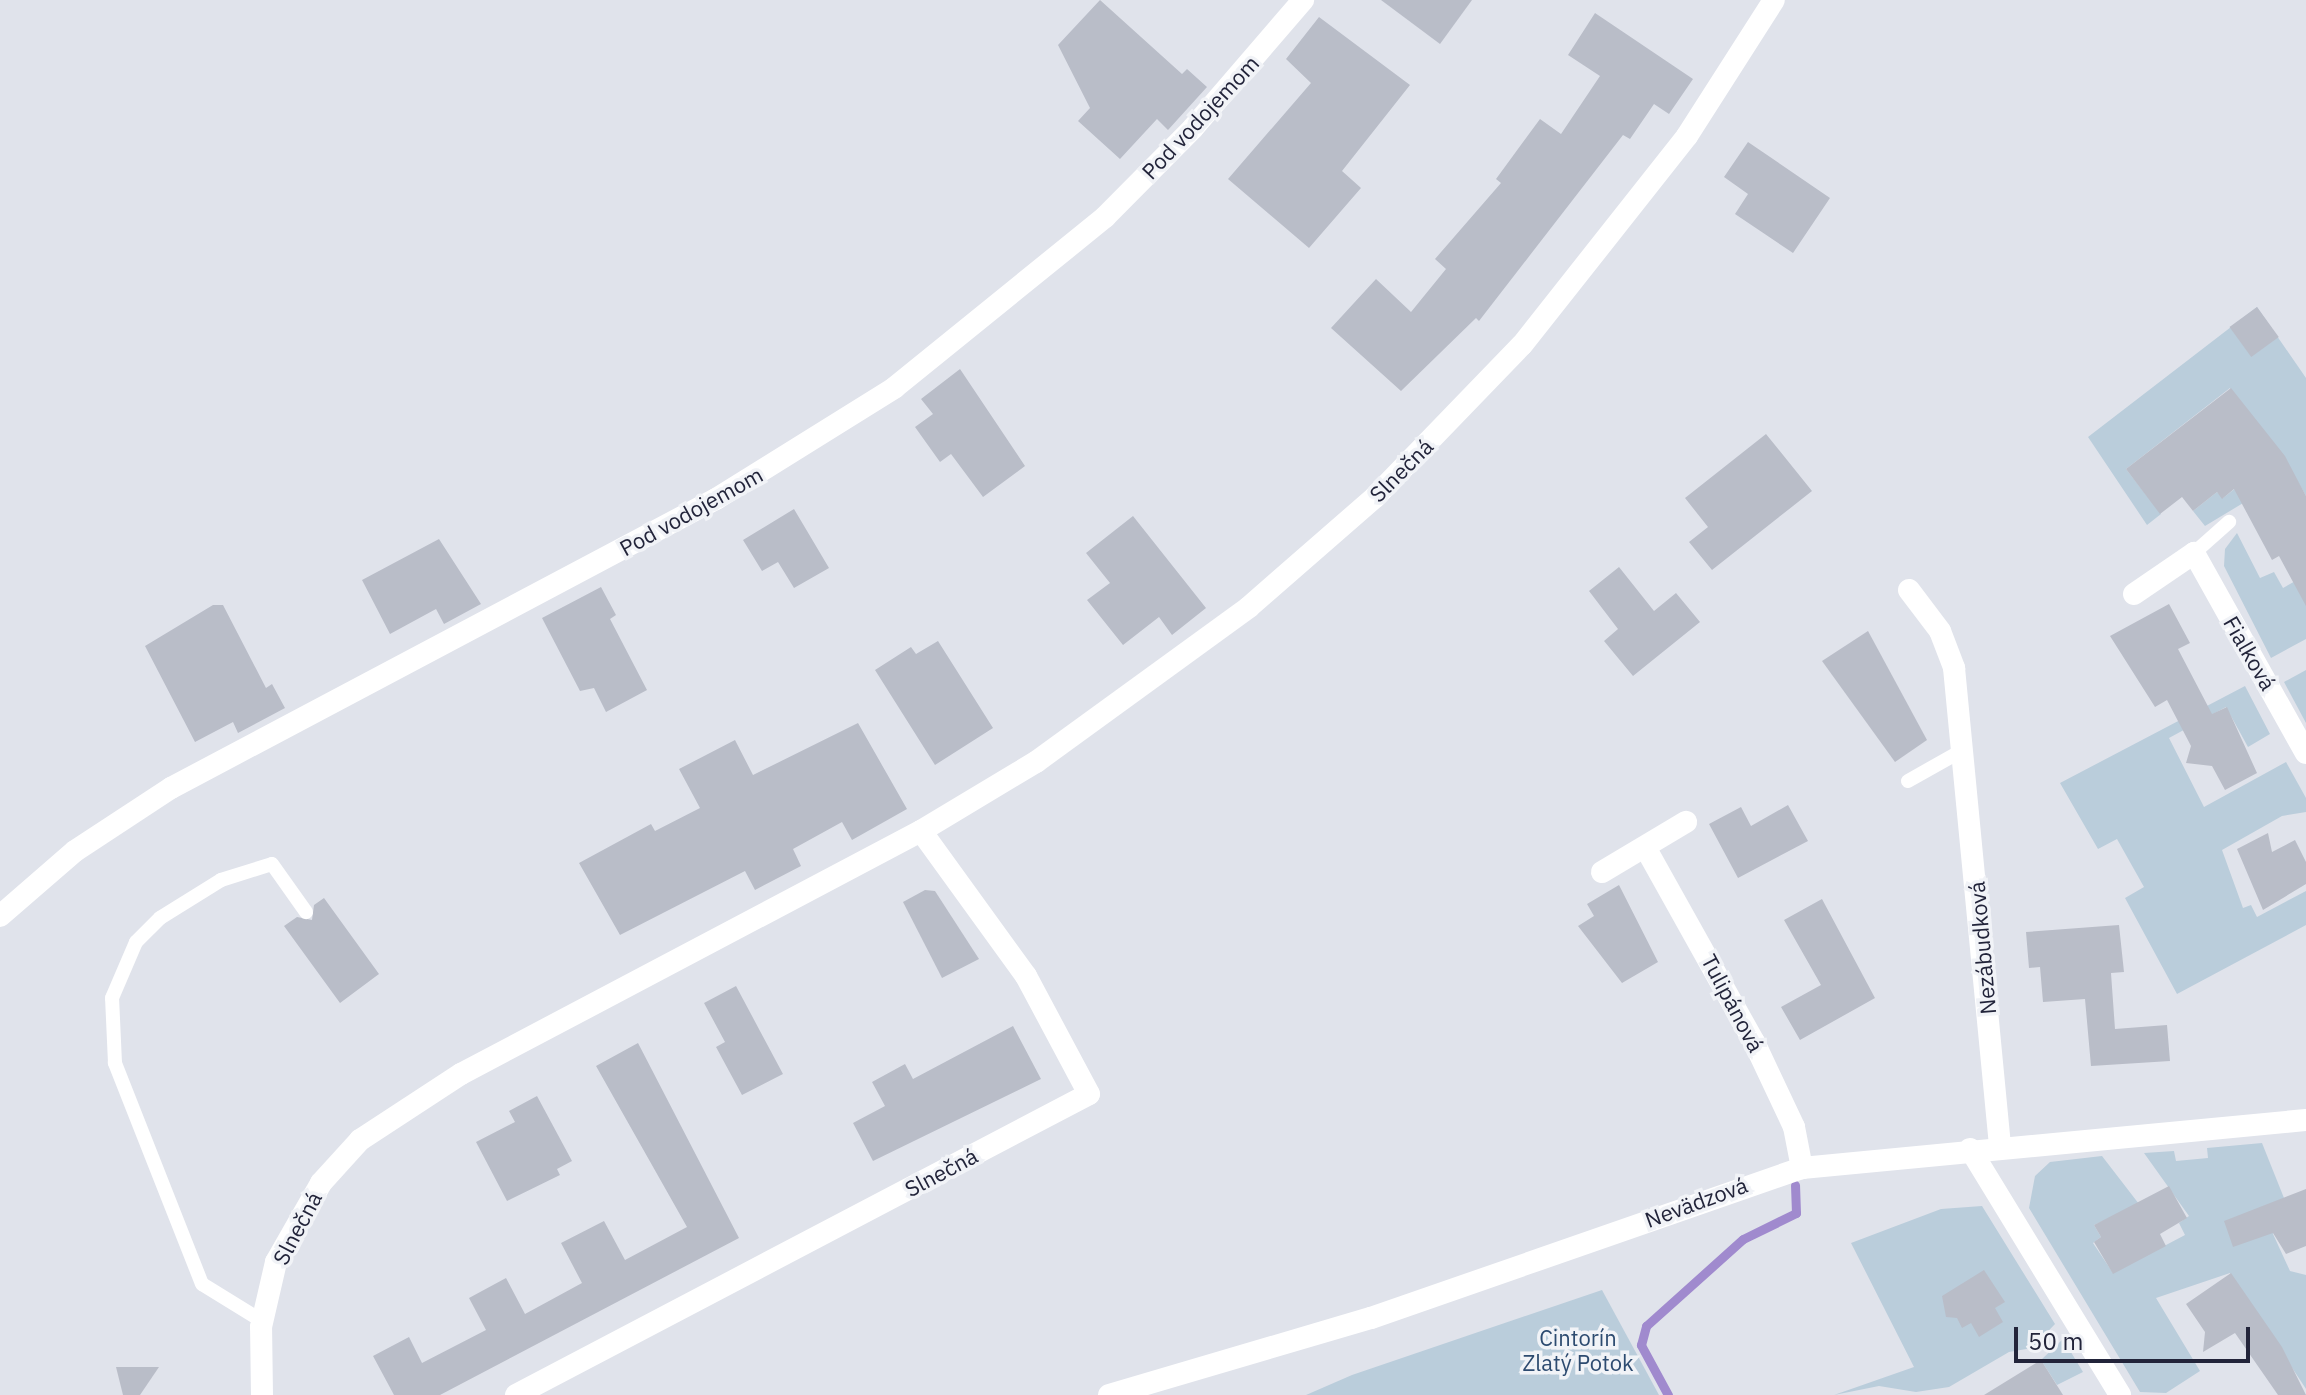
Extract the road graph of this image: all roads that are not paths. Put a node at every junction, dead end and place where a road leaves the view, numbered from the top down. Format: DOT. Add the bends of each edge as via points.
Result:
graph roads {
  1 [pos="1303,0"];
  2 [pos="1774,0"];
  3 [pos="2229,522"];
  4 [pos="2194,553"];
  5 [pos="1909,590"];
  6 [pos="2134,594"];
  7 [pos="1963,750"];
  8 [pos="2306,753"];
  9 [pos="1908,781"];
  10 [pos="1686,822"];
  11 [pos="921,831"];
  12 [pos="1645,847"];
  13 [pos="1602,872"];
  14 [pos="306,912"];
  15 [pos="0,916"];
  16 [pos="2306,1120"];
  17 [pos="2000,1146"];
  18 [pos="1970,1149"];
  19 [pos="1802,1168"];
  20 [pos="262,1321"];
  21 [pos="262,1395"];
  22 [pos="516,1395"];
  23 [pos="1109,1395"];
  24 [pos="2120,1395"];
  1 -- 15 [label="street, Pod vodojemom" via="1193,128 1105,217 894,388 716,499 131,812"];
  2 -- 11 [label="street, Slnečná" via="1687,136 1585,270 1375,497 1193,652 1036,762"];
  3 -- 4 [label="lane"];
  4 -- 6 [label="street"];
  4 -- 8 [label="street, Fialková"];
  5 -- 7 [label="street, Nezábudková" via="1940,631 1954,668"];
  7 -- 9 [label="lane"];
  7 -- 17 [label="street, Nezábudková"];
  10 -- 12 [label="street"];
  11 -- 20 [label="street, Slnečná" via="461,1074 381,1124 341,1160 302,1210 276,1262"];
  11 -- 22 [label="street, Slnečná" via="1026,976 1089,1094"];
  12 -- 13 [label="street"];
  12 -- 19 [label="street, Tulipánová" via="1754,1042 1794,1127"];
  14 -- 20 [label="lane" via="272,864 221,880 160,918 136,942 112,998 115,1063 202,1284"];
  16 -- 17 [label="street, Nevädzová"];
  17 -- 18 [label="street, Nevädzová"];
  18 -- 19 [label="street, Nevädzová"];
  18 -- 24 [label="street"];
  19 -- 23 [label="street, Nevädzová" via="1371,1318"];
  20 -- 21 [label="street, Slnečná"];
}
